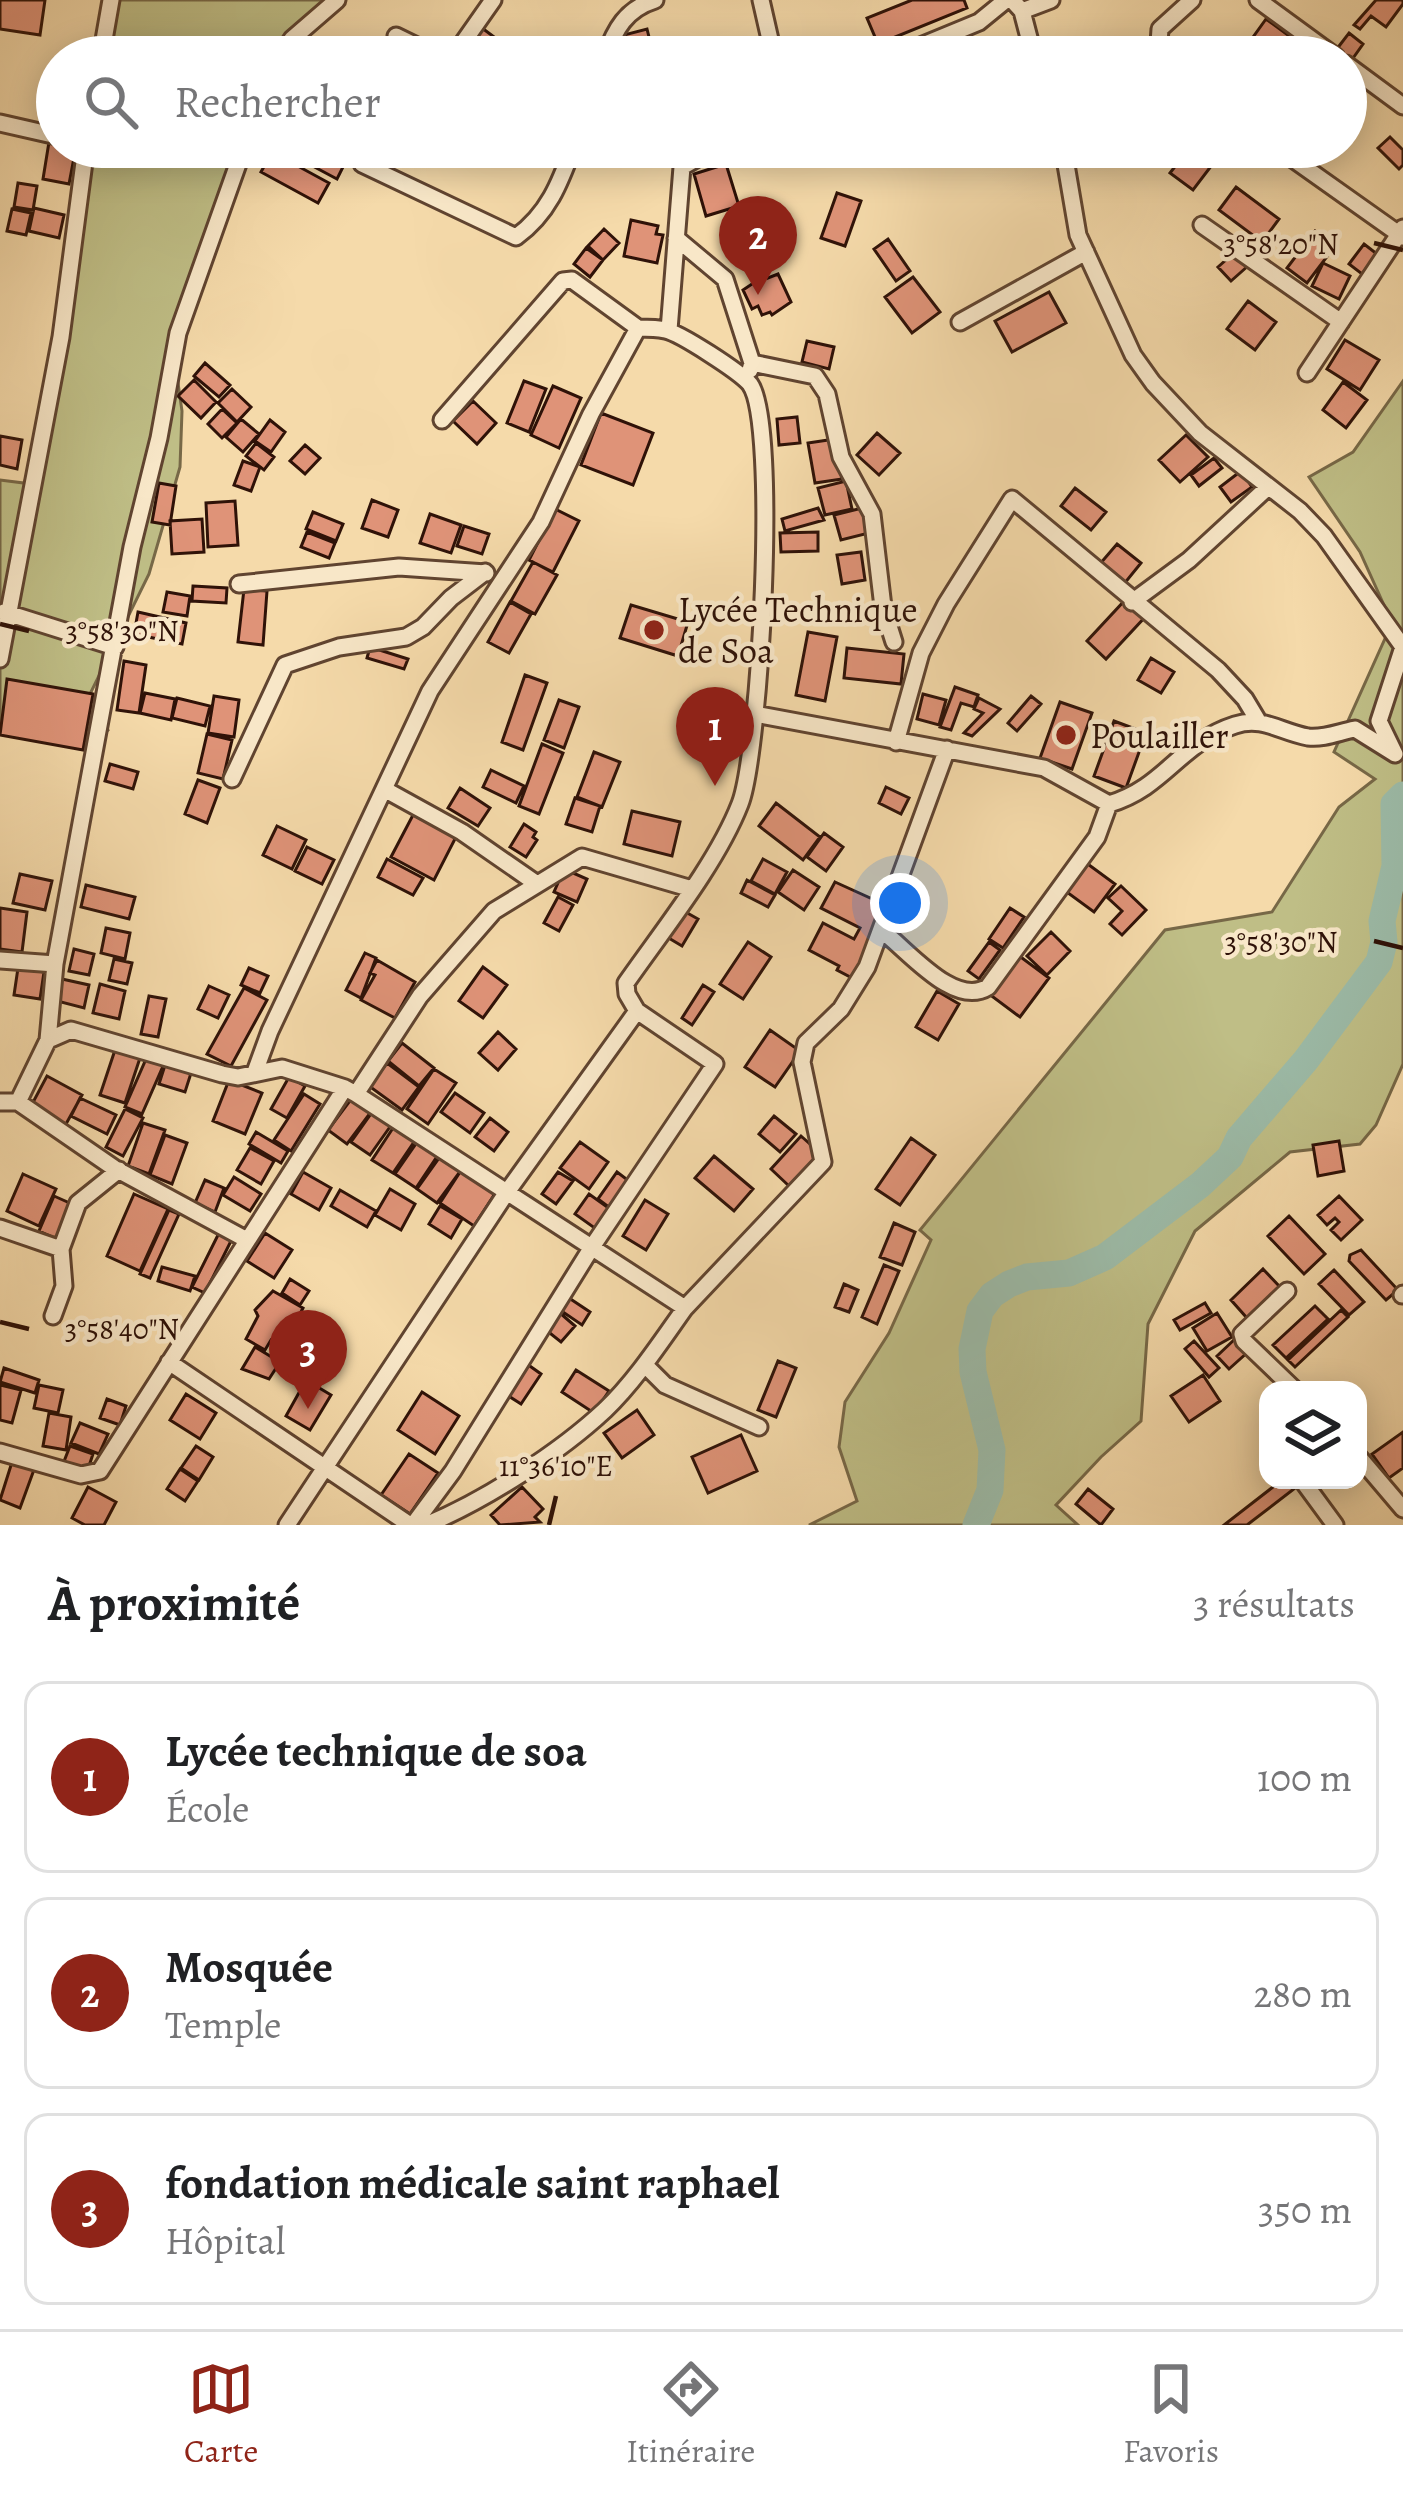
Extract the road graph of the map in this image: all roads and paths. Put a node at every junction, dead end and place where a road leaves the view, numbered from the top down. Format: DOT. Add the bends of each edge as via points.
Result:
graph roads {
  1 [pos="111,0"];
  2 [pos="337,0"];
  3 [pos="493,0"];
  4 [pos="655,0"];
  5 [pos="761,0"];
  6 [pos="1051,0"];
  7 [pos="1192,0"];
  8 [pos="1258,0"];
  9 [pos="1013,4"];
  10 [pos="105,36"];
  11 [pos="295,36"];
  12 [pos="468,36"];
  13 [pos="612,36"];
  14 [pos="769,36"];
  15 [pos="945,36"];
  16 [pos="1026,36"];
  17 [pos="1160,36"];
  18 [pos="1307,36"];
  19 [pos="1367,79"];
  20 [pos="1403,106"];
  21 [pos="0,123"];
  22 [pos="36,131"];
  23 [pos="83,168"];
  24 [pos="237,168"];
  25 [pos="370,168"];
  26 [pos="565,168"];
  27 [pos="682,168"];
  28 [pos="1067,168"];
  29 [pos="1307,168"];
  30 [pos="1202,225"];
  31 [pos="1402,233"];
  32 [pos="676,238"];
  33 [pos="1086,252"];
  34 [pos="959,322"];
  35 [pos="1341,322"];
  36 [pos="638,328"];
  37 [pos="669,330"];
  38 [pos="752,363"];
  39 [pos="1307,373"];
  40 [pos="746,380"];
  41 [pos="442,420"];
  42 [pos="1267,488"];
  43 [pos="485,572"];
  44 [pos="507,574"];
  45 [pos="239,584"];
  46 [pos="1132,602"];
  47 [pos="4,612"];
  48 [pos="893,641"];
  49 [pos="115,647"];
  50 [pos="1403,647"];
  51 [pos="0,658"];
  52 [pos="755,714"];
  53 [pos="1257,719"];
  54 [pos="896,742"];
  55 [pos="946,749"];
  56 [pos="232,779"];
  57 [pos="384,789"];
  58 [pos="1109,804"];
  59 [pos="537,884"];
  60 [pos="692,889"];
  61 [pos="881,930"];
  62 [pos="0,960"];
  63 [pos="55,964"];
  64 [pos="637,1010"];
  65 [pos="48,1040"];
  66 [pos="255,1072"];
  67 [pos="351,1091"];
  68 [pos="9,1102"];
  69 [pos="119,1170"];
  70 [pos="507,1192"];
  71 [pos="0,1228"];
  72 [pos="247,1240"];
  73 [pos="592,1246"];
  74 [pos="61,1249"];
  75 [pos="1287,1291"];
  76 [pos="685,1308"];
  77 [pos="53,1316"];
  78 [pos="169,1362"];
  79 [pos="645,1365"];
  80 [pos="1286,1381"];
  81 [pos="759,1427"];
  82 [pos="0,1452"];
  83 [pos="328,1466"];
  84 [pos="1367,1467"];
  85 [pos="1309,1489"];
  86 [pos="1403,1509"];
  87 [pos="287,1525"];
  88 [pos="411,1525"];
  89 [pos="426,1525"];
  90 [pos="1335,1525"];
  1 -- 10 [label="street"];
  2 -- 11 [label="street"];
  3 -- 12 [label="street"];
  4 -- 13 [label="street" via="630,10"];
  5 -- 14 [label="street"];
  6 -- 9 [label="street"];
  7 -- 17 [label="street"];
  8 -- 18 [label="street"];
  9 -- 15 [label="street"];
  9 -- 16 [label="street"];
  19 -- 20 [label="street"];
  21 -- 22 [label="street"];
  23 -- 47 [label="street" via="61,337"];
  24 -- 49 [label="street" via="178,333"];
  25 -- 26 [label="street" via="517,237 537,222"];
  27 -- 32 [label="street"];
  28 -- 33 [label="street"];
  29 -- 31 [label="street"];
  30 -- 35 [label="street"];
  31 -- 35 [label="street"];
  32 -- 37 [label="street"];
  32 -- 38 [label="street" via="724,279"];
  33 -- 34 [label="street"];
  33 -- 42 [label="street" via="1153,383"];
  35 -- 39 [label="street"];
  36 -- 37 [label="street"];
  36 -- 41 [label="street" via="563,280"];
  36 -- 44 [label="street"];
  37 -- 40 [label="street"];
  38 -- 40 [label="street"];
  38 -- 48 [label="street" via="815,376 827,394 841,457 872,514"];
  40 -- 52 [label="street" via="756,398 767,502"];
  42 -- 46 [label="street"];
  42 -- 50 [label="street" via="1324,536"];
  43 -- 44 [label="street"];
  43 -- 45 [label="street" via="399,567"];
  43 -- 56 [label="street" via="406,637 339,646 285,665"];
  44 -- 57 [label="street" via="430,691"];
  46 -- 53 [label="street" via="1218,670"];
  46 -- 54 [label="street" via="1012,499 921,652"];
  47 -- 49 [label="street"];
  47 -- 51 [label="street"];
  49 -- 63 [label="street"];
  50 -- 53 [label="street" via="1379,721 1395,754 1354,729 1312,738"];
  52 -- 54 [label="street"];
  52 -- 60 [label="street" via="739,807"];
  53 -- 58 [label="street" via="1195,743 1159,780"];
  54 -- 55 [label="street"];
  55 -- 58 [label="street" via="1045,768"];
  55 -- 61 [label="street"];
  57 -- 59 [label="street"];
  57 -- 66 [label="street"];
  58 -- 61 [label="street" via="1097,837 979,993 947,986"];
  59 -- 60 [label="street" via="582,856"];
  59 -- 67 [label="street" via="471,936"];
  60 -- 64 [label="street" via="626,983"];
  61 -- 76 [label="street" via="850,999 806,1043 802,1062 823,1162"];
  62 -- 63 [label="street"];
  63 -- 65 [label="street"];
  64 -- 70 [label="street"];
  64 -- 73 [label="street" via="715,1063"];
  65 -- 66 [label="street" via="71,1030 222,1074"];
  65 -- 68 [label="street"];
  66 -- 67 [label="street" via="281,1068"];
  67 -- 70 [label="street"];
  67 -- 72 [label="street"];
  68 -- 69 [label="street"];
  69 -- 72 [label="street"];
  69 -- 74 [label="street" via="78,1203"];
  70 -- 73 [label="street"];
  70 -- 83 [label="street"];
  71 -- 74 [label="street"];
  72 -- 78 [label="street"];
  73 -- 76 [label="street"];
  73 -- 88 [label="street" via="453,1472"];
  74 -- 77 [label="street" via="64,1286"];
  75 -- 80 [label="street" via="1242,1334"];
  76 -- 79 [label="street"];
  78 -- 82 [label="street" via="100,1471 81,1475"];
  78 -- 83 [label="street"];
  79 -- 81 [label="street" via="665,1385"];
  79 -- 89 [label="street" via="607,1408 546,1455"];
  83 -- 87 [label="street"];
  83 -- 88 [label="street"];
  84 -- 86 [label="street"];
  85 -- 90 [label="street"];
}
